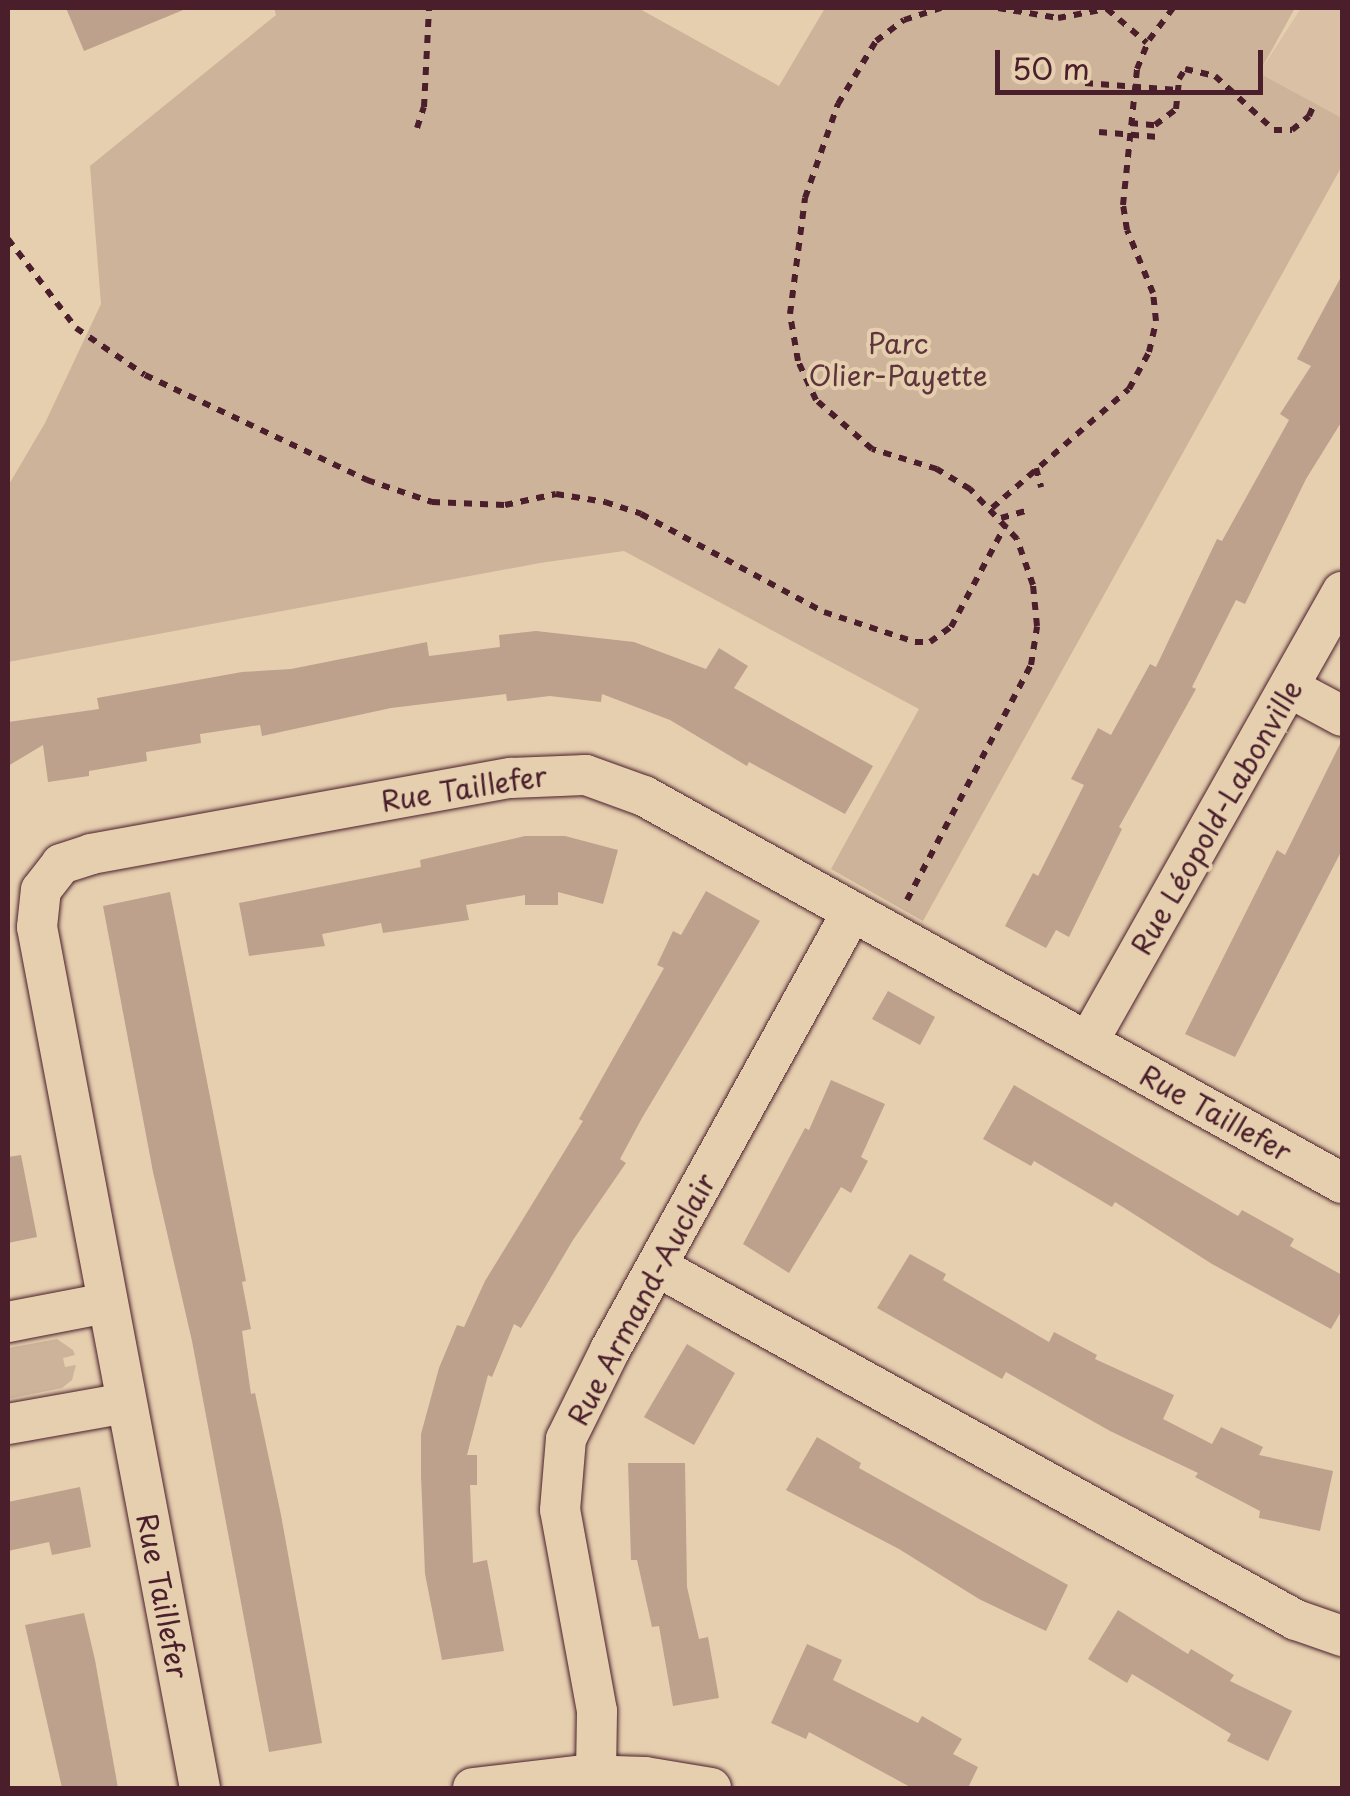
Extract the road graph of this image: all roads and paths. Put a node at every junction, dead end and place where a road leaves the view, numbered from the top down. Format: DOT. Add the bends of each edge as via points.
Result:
graph roads {
  1 [pos="429,8"];
  2 [pos="941,8"];
  3 [pos="998,8"];
  4 [pos="1109,8"];
  5 [pos="1173,8"];
  6 [pos="925,9"];
  7 [pos="1147,43"];
  8 [pos="1086,83"];
  9 [pos="1133,86"];
  10 [pos="1178,90"];
  11 [pos="1314,105"];
  12 [pos="1130,123"];
  13 [pos="417,128"];
  14 [pos="1099,132"];
  15 [pos="1129,134"];
  16 [pos="1158,137"];
  17 [pos="8,240"];
  18 [pos="23,259"];
  19 [pos="13,266"];
  20 [pos="1036,468"];
  21 [pos="1041,487"];
  22 [pos="992,508"];
  23 [pos="1028,510"];
  24 [pos="1004,521"];
  25 [pos="1342,592"];
  26 [pos="1290,688"];
  27 [pos="1342,716"];
  28 [pos="902,910"];
  29 [pos="851,912"];
  30 [pos="1088,1042"];
  31 [pos="1342,1182"];
  32 [pos="658,1267"];
  33 [pos="107,1303"];
  34 [pos="8,1322"];
  35 [pos="126,1403"];
  36 [pos="8,1424"];
  37 [pos="1342,1636"];
  38 [pos="596,1775"];
  39 [pos="200,1788"];
  40 [pos="473,1788"];
  41 [pos="712,1788"];
  1 -- 13 [label="path"];
  2 -- 6 [label="path"];
  3 -- 4 [label="path" via="1058,18"];
  4 -- 7 [label="path"];
  5 -- 7 [label="path"];
  6 -- 22 [label="path" via="876,41 838,104 805,198 791,329 806,381 834,420 872,449 954,477"];
  7 -- 9 [label="path"];
  8 -- 9 [label="path"];
  9 -- 10 [label="path"];
  9 -- 12 [label="path"];
  10 -- 11 [label="path" via="1185,69 1205,71 1264,125 1284,132 1302,123"];
  10 -- 12 [label="path" via="1176,109 1155,125"];
  12 -- 15 [label="path"];
  14 -- 15 [label="path"];
  15 -- 16 [label="path"];
  15 -- 20 [label="path" via="1123,214 1150,280 1156,321 1142,370 1129,389"];
  17 -- 18 [label="path"];
  18 -- 19 [label="path"];
  18 -- 24 [label="path" via="76,328 146,375 367,480 432,502 505,505 556,494 606,502 641,514 824,612 915,642 930,642 951,627"];
  20 -- 21 [label="path"];
  20 -- 22 [label="path"];
  22 -- 24 [label="path"];
  23 -- 24 [label="path"];
  24 -- 28 [label="path" via="1028,561 1036,604 1031,665"];
  25 -- 26 [label="street, Rue Léopold-Labonville"];
  26 -- 27 [label="street"];
  26 -- 30 [label="street, Rue Léopold-Labonville"];
  29 -- 30 [label="street, Rue Taillefer"];
  29 -- 32 [label="street, Rue Armand-Auclair"];
  29 -- 33 [label="street, Rue Taillefer" via="644,796 566,772 61,864 41,890 37,927"];
  30 -- 31 [label="street, Rue Taillefer"];
  32 -- 37 [label="street" via="1296,1620"];
  32 -- 38 [label="street, Rue Armand-Auclair" via="584,1399 560,1471 564,1542 597,1712"];
  33 -- 34 [label="street"];
  33 -- 35 [label="street, Rue Taillefer"];
  35 -- 36 [label="street"];
  35 -- 39 [label="street, Rue Taillefer"];
  38 -- 40 [label="street"];
  38 -- 41 [label="street"];
}
